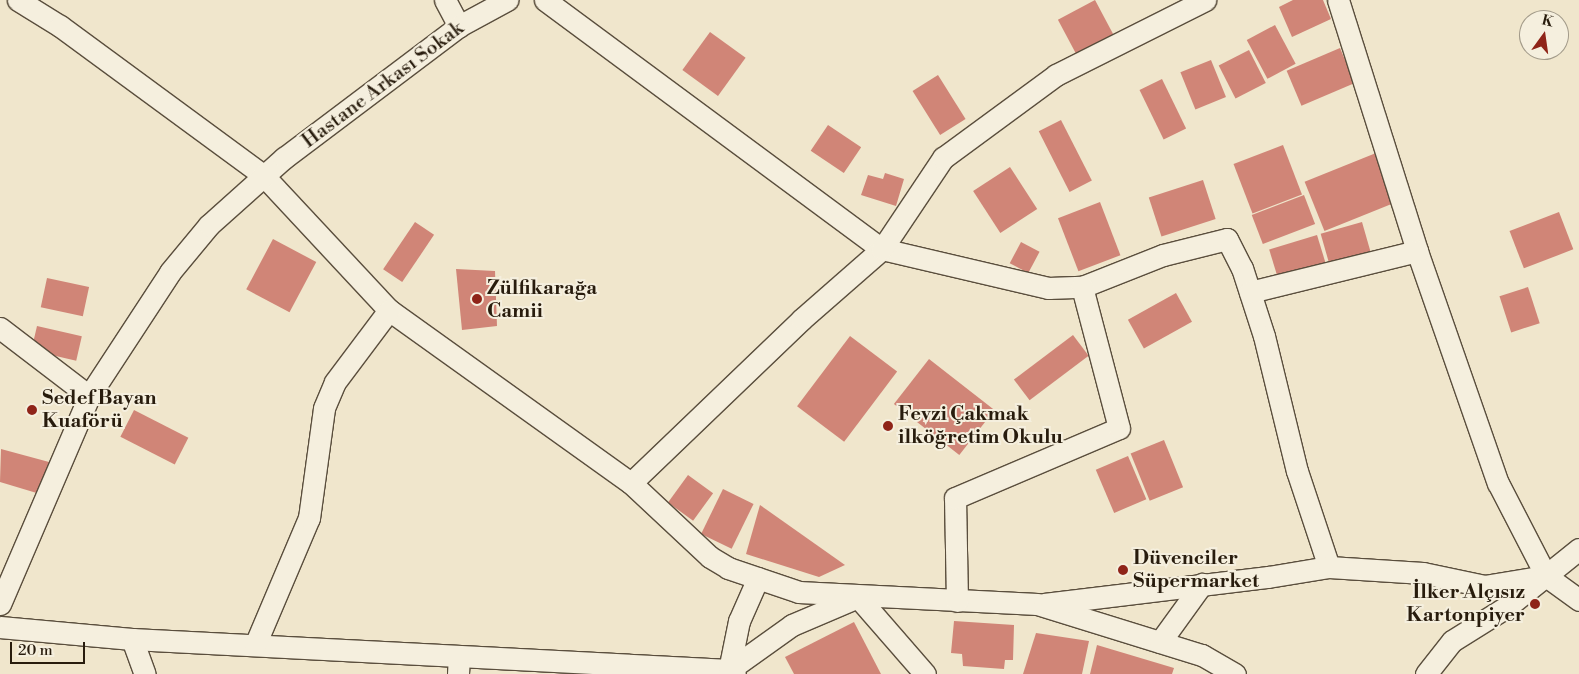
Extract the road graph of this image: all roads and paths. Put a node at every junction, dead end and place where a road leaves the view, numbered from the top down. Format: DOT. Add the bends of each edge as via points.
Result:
graph roads {
  1 [pos="18,0"];
  2 [pos="445,0"];
  3 [pos="507,0"];
  4 [pos="545,0"];
  5 [pos="1205,0"];
  6 [pos="1338,0"];
  7 [pos="459,26"];
  8 [pos="262,176"];
  9 [pos="882,250"];
  10 [pos="1417,250"];
  11 [pos="1082,287"];
  12 [pos="1250,292"];
  13 [pos="389,310"];
  14 [pos="0,328"];
  15 [pos="88,396"];
  16 [pos="631,483"];
  17 [pos="1579,549"];
  18 [pos="1329,566"];
  19 [pos="1546,576"];
  20 [pos="758,578"];
  21 [pos="1202,584"];
  22 [pos="858,597"];
  23 [pos="1579,600"];
  24 [pos="957,601"];
  25 [pos="0,604"];
  26 [pos="1037,604"];
  27 [pos="0,627"];
  28 [pos="132,639"];
  29 [pos="1160,642"];
  30 [pos="255,645"];
  31 [pos="459,665"];
  32 [pos="556,667"];
  33 [pos="732,672"];
  34 [pos="145,674"];
  35 [pos="925,674"];
  36 [pos="1235,674"];
  37 [pos="1426,674"];
  1 -- 8 [label="street" via="60,26"];
  2 -- 7 [label="street"];
  3 -- 7 [label="street, Hastane Arkası Sokak"];
  4 -- 9 [label="street"];
  5 -- 9 [label="street" via="1056,75 943,158"];
  6 -- 10 [label="street"];
  7 -- 8 [label="street, Hastane Arkası Sokak"];
  8 -- 13 [label="street"];
  8 -- 15 [label="street, Hastane Arkası Sokak" via="209,225 170,272"];
  9 -- 11 [label="street" via="1048,288"];
  9 -- 16 [label="street" via="802,319"];
  10 -- 12 [label="street"];
  10 -- 19 [label="street" via="1498,483"];
  11 -- 12 [label="street" via="1163,255 1227,238"];
  11 -- 24 [label="street" via="1119,428 955,498"];
  12 -- 18 [label="street" via="1298,471"];
  13 -- 16 [label="street"];
  13 -- 30 [label="street" via="335,382 324,408 309,518"];
  14 -- 15 [label="street"];
  15 -- 25 [label="street, Hastane Arkası Sokak"];
  16 -- 20 [label="street" via="710,557 728,568"];
  17 -- 19 [label="street"];
  18 -- 19 [label="street" via="1423,573 1484,586"];
  18 -- 21 [label="street"];
  19 -- 23 [label="street"];
  19 -- 37 [label="street" via="1508,606 1452,641"];
  20 -- 22 [label="street" via="799,592"];
  20 -- 33 [label="street" via="739,621"];
  21 -- 26 [label="street"];
  21 -- 29 [label="street"];
  22 -- 24 [label="street"];
  22 -- 33 [label="street" via="785,628"];
  22 -- 35 [label="street"];
  24 -- 26 [label="street"];
  26 -- 29 [label="street"];
  27 -- 28 [label="street"];
  28 -- 30 [label="street"];
  28 -- 34 [label="street"];
  29 -- 36 [label="street" via="1202,655"];
  30 -- 31 [label="street"];
  31 -- 32 [label="street"];
  32 -- 33 [label="street"];
}
